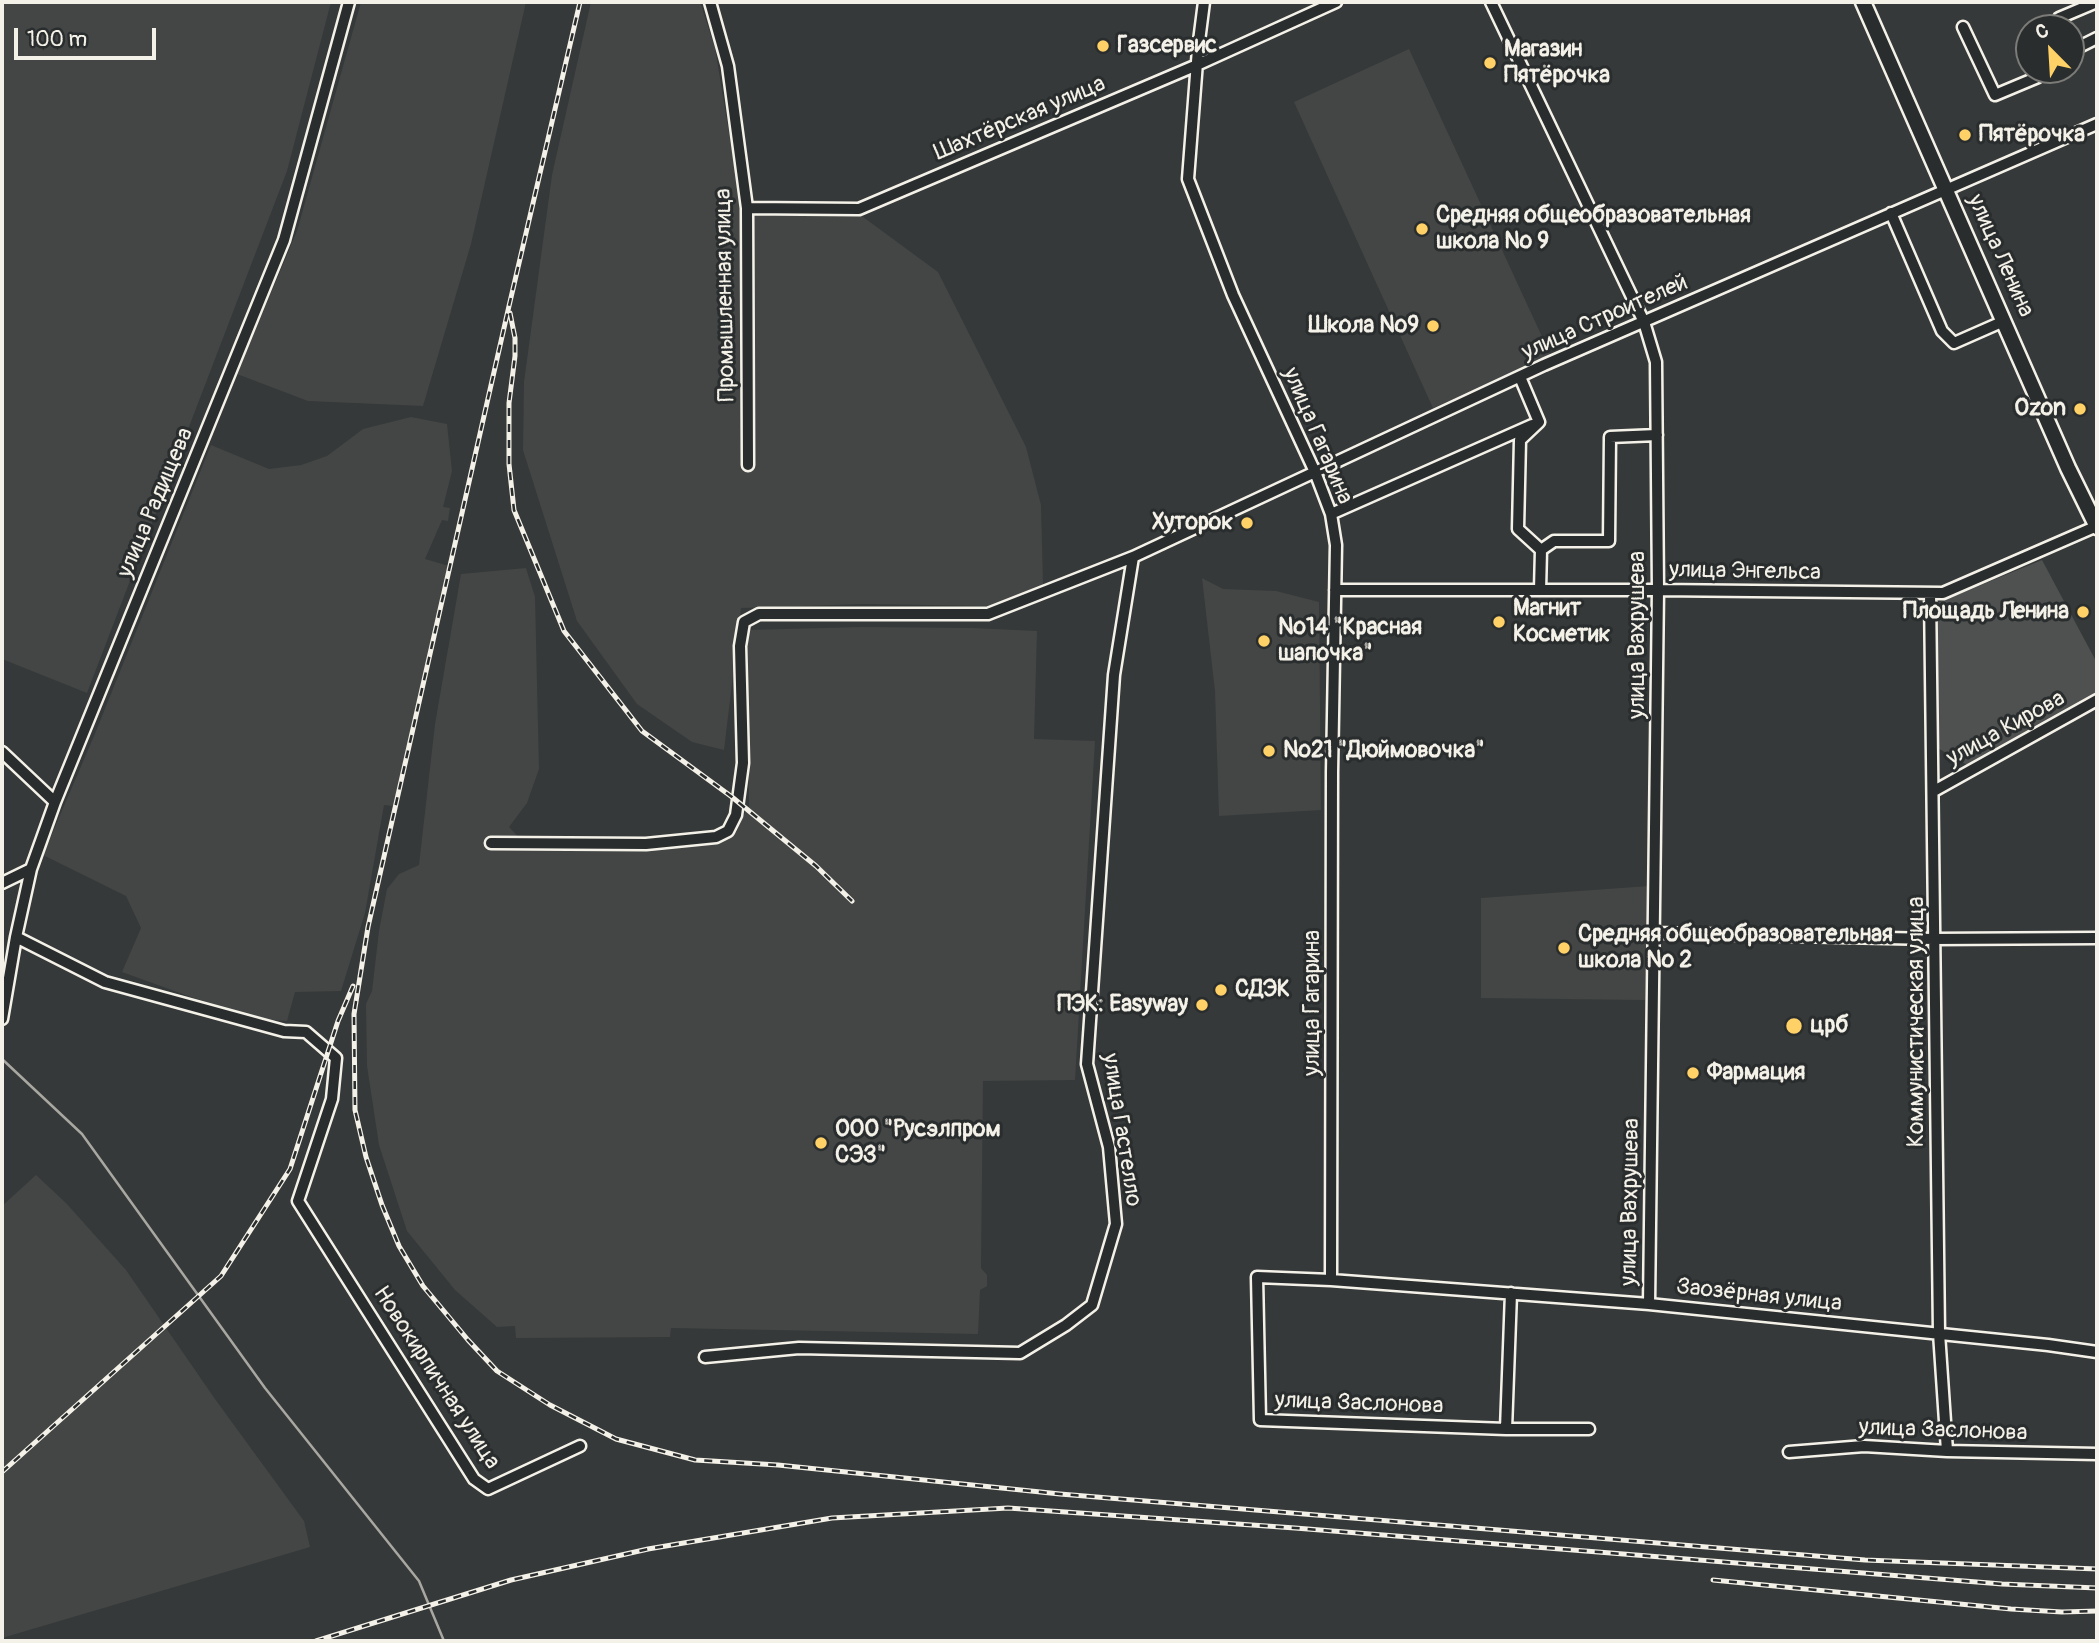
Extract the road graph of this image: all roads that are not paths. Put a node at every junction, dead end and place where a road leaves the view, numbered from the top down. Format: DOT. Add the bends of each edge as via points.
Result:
graph roads {
  1 [pos="349,2"];
  2 [pos="710,2"];
  3 [pos="1204,2"];
  4 [pos="1336,2"];
  5 [pos="1491,2"];
  6 [pos="1863,2"];
  7 [pos="2097,2"];
  8 [pos="2069,14"];
  9 [pos="1963,27"];
  10 [pos="1197,65"];
  11 [pos="2021,84"];
  12 [pos="2097,124"];
  13 [pos="1946,189"];
  14 [pos="747,208"];
  15 [pos="1891,213"];
  16 [pos="2004,321"];
  17 [pos="1644,322"];
  18 [pos="1520,377"];
  19 [pos="1539,422"];
  20 [pos="1657,435"];
  21 [pos="748,465"];
  22 [pos="1315,472"];
  23 [pos="1331,514"];
  24 [pos="2097,526"];
  25 [pos="1541,550"];
  26 [pos="1133,557"];
  27 [pos="1335,590"];
  28 [pos="1540,590"];
  29 [pos="1658,590"];
  30 [pos="1930,593"];
  31 [pos="2097,701"];
  32 [pos="2,752"];
  33 [pos="1934,791"];
  34 [pos="55,802"];
  35 [pos="491,843"];
  36 [pos="31,869"];
  37 [pos="2,883"];
  38 [pos="1654,933"];
  39 [pos="16,937"];
  40 [pos="2097,938"];
  41 [pos="1933,939"];
  42 [pos="2,1019"];
  43 [pos="1331,1280"];
  44 [pos="1511,1293"];
  45 [pos="1649,1304"];
  46 [pos="1939,1334"];
  47 [pos="2097,1352"];
  48 [pos="705,1357"];
  49 [pos="1506,1429"];
  50 [pos="1589,1429"];
  51 [pos="580,1446"];
  52 [pos="1947,1451"];
  53 [pos="1789,1452"];
  54 [pos="2097,1454"];
  1 -- 34 [label="street, улица Радищева" via="284,240"];
  2 -- 14 [label="street, Промышленная улица" via="728,66"];
  3 -- 10 [label="street, улица Гагарина"];
  4 -- 10 [label="street, Шахтёрская улица"];
  5 -- 17 [label="street, улица Вахрушева"];
  6 -- 13 [label="main road, улица Ленина"];
  7 -- 8 [label="street"];
  9 -- 11 [label="street" via="1995,95"];
  10 -- 14 [label="street, Шахтёрская улица" via="859,209"];
  10 -- 22 [label="street, улица Гагарина" via="1188,179 1233,295"];
  12 -- 13 [label="street, улица Строителей"];
  13 -- 15 [label="street, улица Строителей"];
  13 -- 16 [label="main road, улица Ленина"];
  14 -- 21 [label="street, Промышленная улица"];
  15 -- 16 [label="street" via="1942,331 1954,343"];
  15 -- 17 [label="street, улица Строителей"];
  16 -- 24 [label="main road, улица Ленина"];
  17 -- 18 [label="street, улица Строителей"];
  17 -- 20 [label="street, улица Вахрушева" via="1656,362"];
  18 -- 19 [label="street"];
  18 -- 22 [label="street, улица Строителей"];
  19 -- 23 [label="street"];
  19 -- 25 [label="street" via="1520,440 1518,529"];
  20 -- 25 [label="street" via="1610,437 1609,541 1554,541"];
  20 -- 29 [label="street, улица Вахрушева"];
  22 -- 23 [label="street, улица Гагарина"];
  22 -- 26 [label="street, улица Строителей"];
  23 -- 27 [label="street, улица Гагарина"];
  24 -- 30 [label="street, улица Энгельса" via="1943,593"];
  25 -- 28 [label="street"];
  26 -- 35 [label="street, улица Строителей" via="988,614 759,614 744,622 740,646 743,763 736,815 728,831 716,837 646,844"];
  26 -- 48 [label="street, улица Гастелло" via="1114,675 1087,1064 1109,1147 1116,1224 1092,1305 1020,1353 799,1348"];
  27 -- 28 [label="street, улица Энгельса"];
  27 -- 43 [label="street, улица Гагарина"];
  28 -- 29 [label="street, улица Энгельса"];
  29 -- 30 [label="street, улица Энгельса"];
  29 -- 38 [label="street, улица Вахрушева"];
  30 -- 33 [label="street, Коммунистическая улица"];
  31 -- 33 [label="street, улица Кирова"];
  32 -- 34 [label="street"];
  33 -- 41 [label="street, Коммунистическая улица"];
  34 -- 36 [label="street, улица Радищева"];
  36 -- 37 [label="street"];
  36 -- 39 [label="street, улица Радищева"];
  38 -- 41 [label="street"];
  38 -- 45 [label="street, улица Вахрушева"];
  39 -- 42 [label="street, улица Радищева"];
  39 -- 51 [label="street, Новокирпичная улица" via="105,982 284,1031 306,1032 336,1058 332,1099 298,1201 474,1479 488,1489"];
  40 -- 41 [label="street"];
  41 -- 46 [label="street, Коммунистическая улица"];
  43 -- 44 [label="street, Заозёрная улица"];
  43 -- 49 [label="street, улица Заслонова" via="1257,1278 1260,1420"];
  44 -- 45 [label="street, Заозёрная улица"];
  44 -- 49 [label="street"];
  45 -- 46 [label="street, Заозёрная улица"];
  46 -- 47 [label="street, Заозёрная улица"];
  46 -- 52 [label="street, Коммунистическая улица"];
  49 -- 50 [label="street, улица Заслонова"];
  52 -- 53 [label="street, улица Заслонова" via="1864,1446"];
  52 -- 54 [label="street, улица Заслонова"];
}
